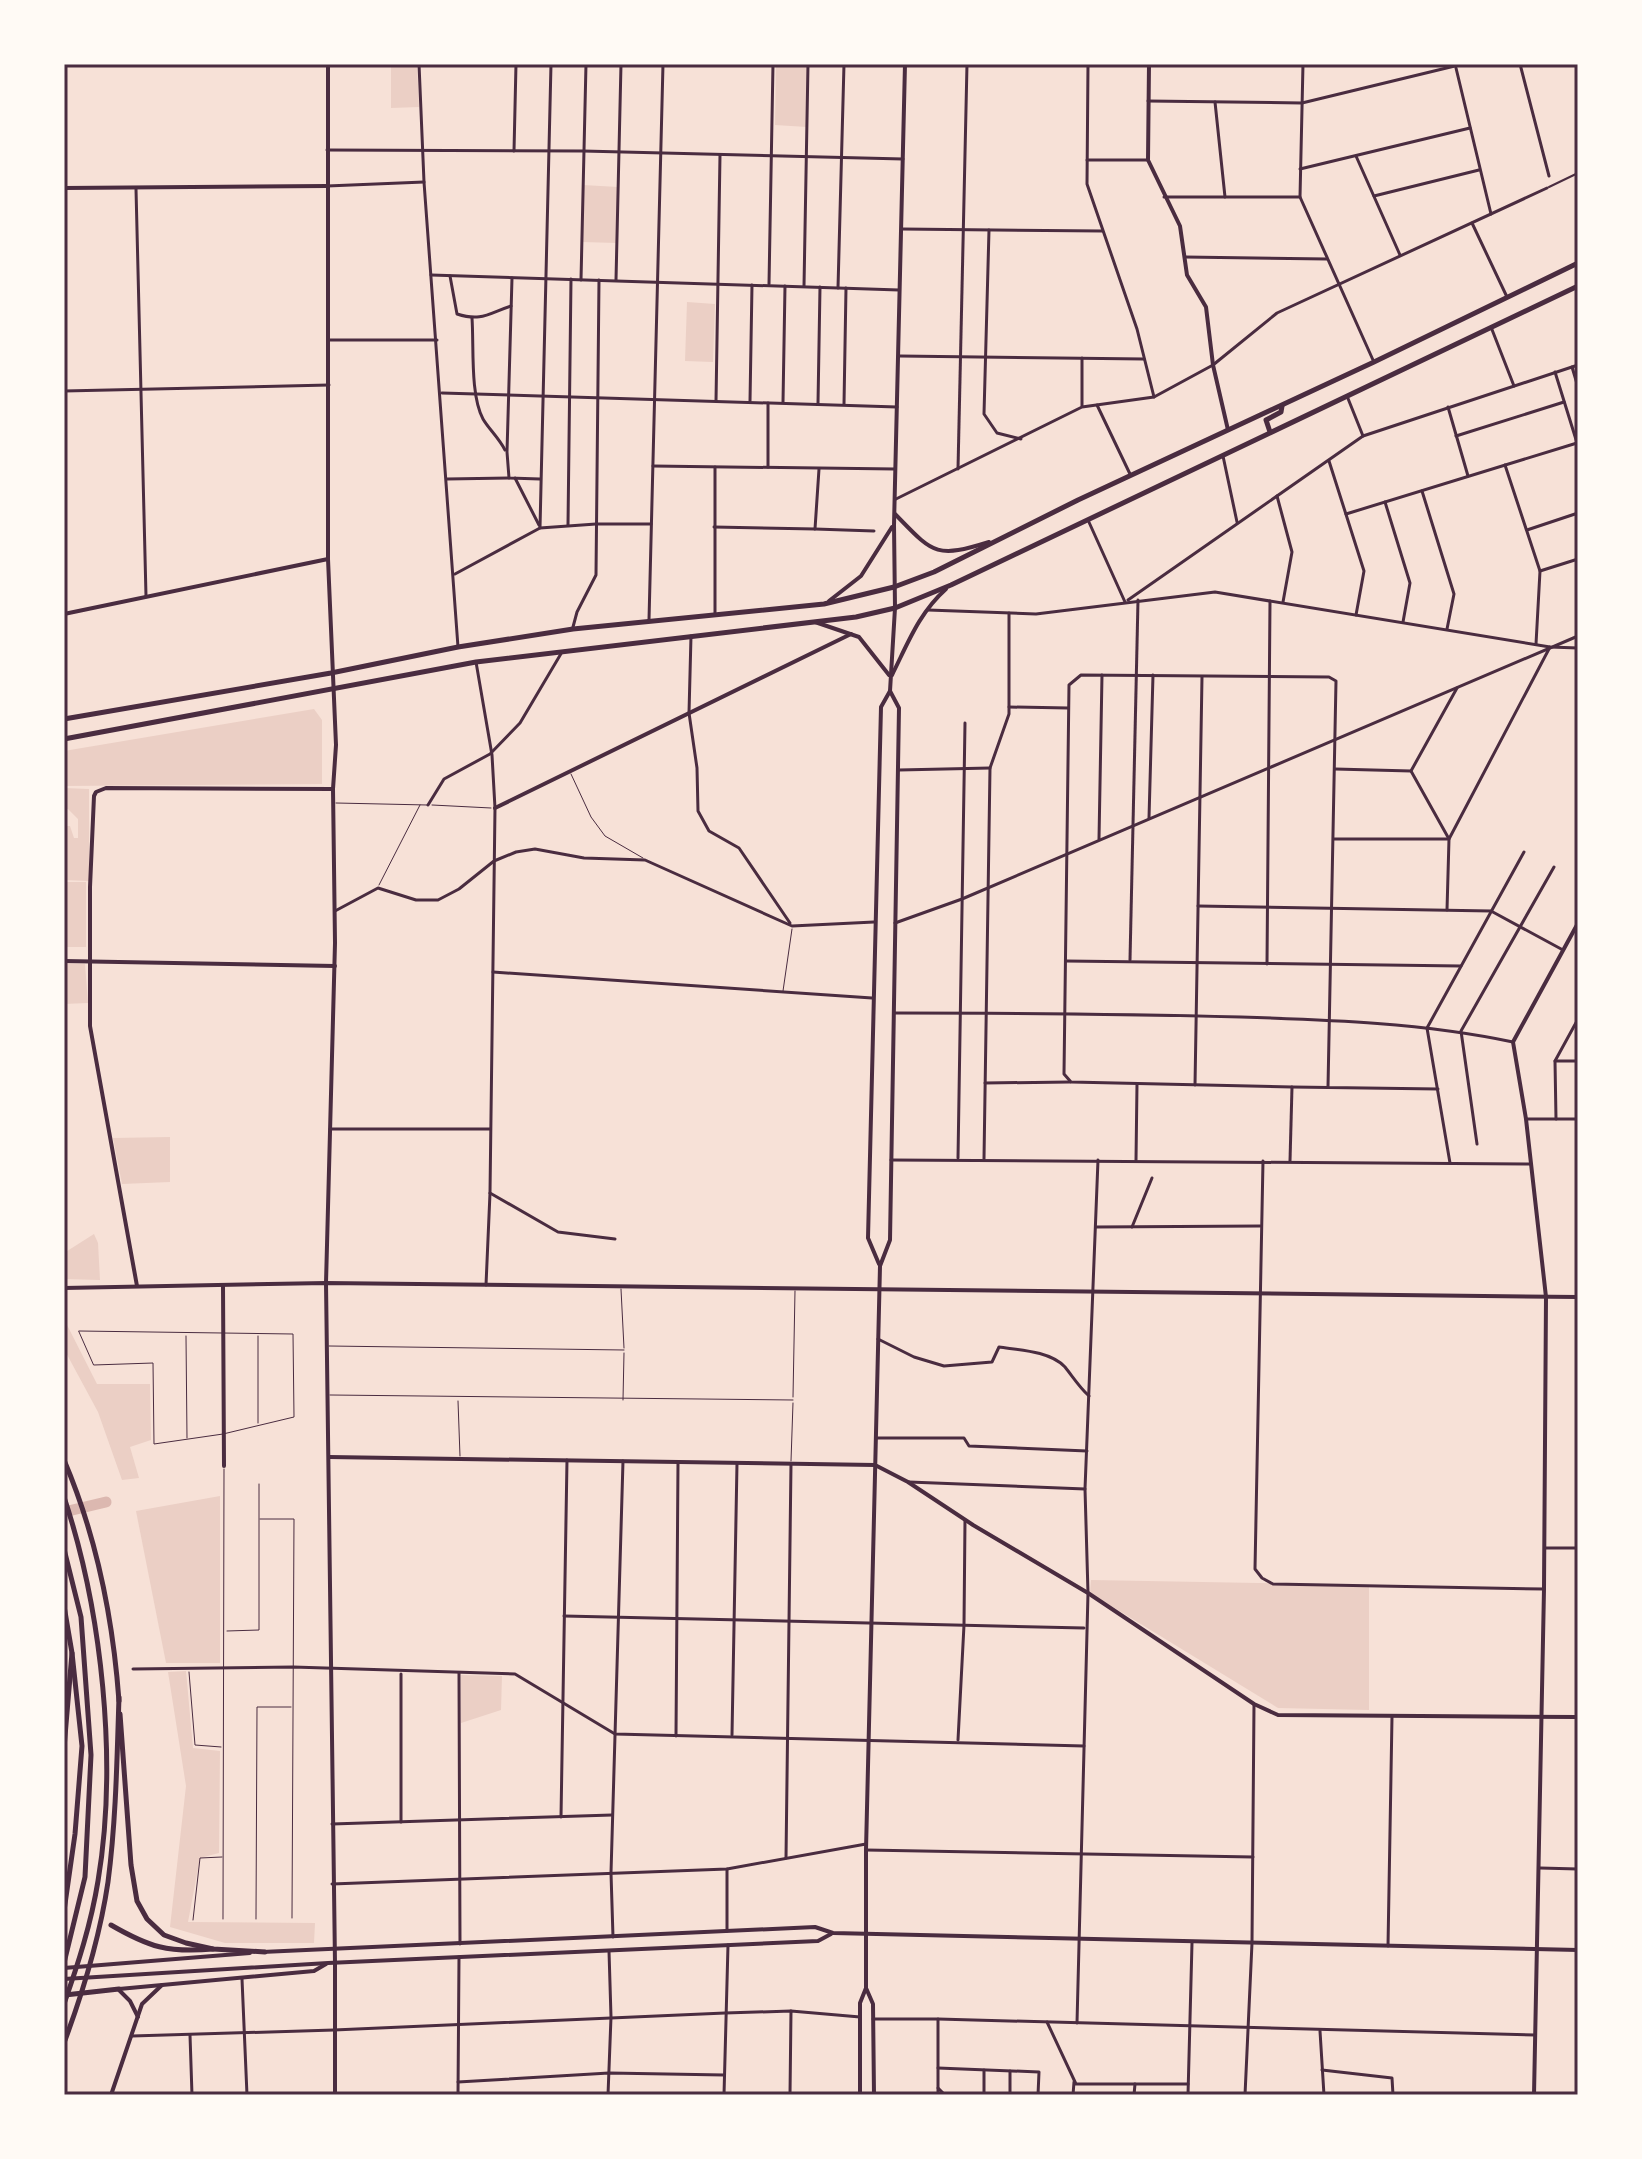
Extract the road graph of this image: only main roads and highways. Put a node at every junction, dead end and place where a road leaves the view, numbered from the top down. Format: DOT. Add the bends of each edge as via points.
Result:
graph roads {
  1 [pos="328,64"];
  2 [pos="905,64"];
  3 [pos="1149,64"];
  4 [pos="327,186"];
  5 [pos="64,188"];
  6 [pos="1578,263"];
  7 [pos="1578,286"];
  8 [pos="1283,405"];
  9 [pos="1228,430"];
  10 [pos="1270,432"];
  11 [pos="895,513"];
  12 [pos="894,525"];
  13 [pos="989,542"];
  14 [pos="328,559"];
  15 [pos="951,585"];
  16 [pos="894,587"];
  17 [pos="824,604"];
  18 [pos="895,608"];
  19 [pos="64,614"];
  20 [pos="815,622"];
  21 [pos="851,634"];
  22 [pos="331,673"];
  23 [pos="891,677"];
  24 [pos="332,691"];
  25 [pos="890,691"];
  26 [pos="64,719"];
  27 [pos="64,739"];
  28 [pos="333,789"];
  29 [pos="495,808"];
  30 [pos="1578,923"];
  31 [pos="64,961"];
  32 [pos="89,961"];
  33 [pos="335,966"];
  34 [pos="880,1266"];
  35 [pos="326,1283"];
  36 [pos="223,1285"];
  37 [pos="137,1286"];
  38 [pos="64,1288"];
  39 [pos="879,1290"];
  40 [pos="1546,1297"];
  41 [pos="1578,1297"];
  42 [pos="329,1457"];
  43 [pos="64,1460"];
  44 [pos="875,1465"];
  45 [pos="224,1466"];
  46 [pos="64,1497"];
  47 [pos="64,1549"];
  48 [pos="64,1606"];
  49 [pos="72,1653"];
  50 [pos="119,1697"];
  51 [pos="1542,1716"];
  52 [pos="1578,1717"];
  53 [pos="64,1748"];
  54 [pos="64,1911"];
  55 [pos="111,1925"];
  56 [pos="833,1933"];
  57 [pos="867,1933"];
  58 [pos="213,1949"];
  59 [pos="335,1949"];
  60 [pos="1537,1949"];
  61 [pos="1578,1950"];
  62 [pos="265,1952"];
  63 [pos="328,1963"];
  64 [pos="335,1963"];
  65 [pos="64,1966"];
  66 [pos="64,1979"];
  67 [pos="163,1983"];
  68 [pos="866,1988"];
  69 [pos="119,1989"];
  70 [pos="64,1995"];
  71 [pos="64,2004"];
  72 [pos="138,2017"];
  73 [pos="64,2043"];
  74 [pos="111,2095"];
  75 [pos="335,2095"];
  76 [pos="860,2095"];
  77 [pos="874,2095"];
  78 [pos="1534,2095"];
  1 -- 4 [label="main road"];
  2 -- 11 [label="main road"];
  3 -- 9 [label="main road" via="1148,160 1180,226 1187,275 1206,307"];
  4 -- 5 [label="main road"];
  4 -- 14 [label="main road"];
  6 -- 8 [label="main road"];
  7 -- 10 [label="main road"];
  8 -- 9 [label="main road"];
  8 -- 10 [label="main road" via="1266,420"];
  9 -- 13 [label="main road"];
  10 -- 15 [label="main road"];
  11 -- 12 [label="main road"];
  11 -- 13 [label="main road" via="924,543 944,553"];
  12 -- 16 [label="main road"];
  12 -- 17 [label="main road" via="861,576"];
  13 -- 16 [label="main road"];
  14 -- 19 [label="main road"];
  14 -- 22 [label="main road"];
  15 -- 18 [label="main road"];
  15 -- 23 [label="main road" via="915,625"];
  16 -- 17 [label="main road"];
  16 -- 18 [label="main road"];
  17 -- 22 [label="main road" via="573,629"];
  18 -- 20 [label="main road"];
  18 -- 23 [label="main road"];
  20 -- 21 [label="main road"];
  20 -- 24 [label="main road" via="476,662"];
  21 -- 23 [label="main road" via="865,643"];
  21 -- 29 [label="main road"];
  22 -- 24 [label="main road"];
  22 -- 26 [label="main road"];
  23 -- 25 [label="main road"];
  24 -- 27 [label="main road"];
  24 -- 28 [label="main road"];
  25 -- 34 [label="main road" via="899,708 899,770 890,1240"];
  25 -- 34 [label="main road" via="881,707 868,1238"];
  28 -- 32 [label="main road" via="96,792"];
  28 -- 33 [label="main road"];
  30 -- 40 [label="main road" via="1513,1042"];
  31 -- 32 [label="main road"];
  32 -- 33 [label="main road"];
  32 -- 37 [label="main road" via="90,1026"];
  33 -- 35 [label="main road"];
  34 -- 39 [label="main road"];
  35 -- 36 [label="main road"];
  35 -- 39 [label="main road"];
  35 -- 42 [label="main road"];
  36 -- 37 [label="main road"];
  36 -- 45 [label="main road"];
  37 -- 38 [label="main road"];
  39 -- 40 [label="main road"];
  39 -- 44 [label="main road"];
  40 -- 41 [label="main road"];
  40 -- 51 [label="main road"];
  42 -- 44 [label="main road"];
  42 -- 59 [label="main road"];
  43 -- 50 [label="main road" via="88,1522"];
  44 -- 51 [label="main road" via="1278,1715"];
  44 -- 57 [label="main road"];
  46 -- 71 [label="main road" via="93,1615 106,1756 98,1880 83,1950"];
  47 -- 65 [label="main road" via="81,1617 91,1755 85,1877"];
  48 -- 49 [label="main road"];
  49 -- 53 [label="main road"];
  49 -- 54 [label="main road" via="82,1746"];
  50 -- 58 [label="main road" via="137,1901 164,1935"];
  50 -- 73 [label="main road" via="108,1884"];
  51 -- 52 [label="main road"];
  51 -- 60 [label="main road"];
  55 -- 58 [label="main road" via="138,1941 180,1952"];
  56 -- 57 [label="main road"];
  56 -- 59 [label="main road" via="815,1927"];
  56 -- 64 [label="main road" via="818,1941"];
  57 -- 60 [label="main road"];
  57 -- 68 [label="main road"];
  58 -- 62 [label="main road"];
  59 -- 62 [label="main road"];
  59 -- 64 [label="main road"];
  60 -- 61 [label="main road"];
  60 -- 78 [label="main road"];
  62 -- 65 [label="main road"];
  63 -- 64 [label="main road"];
  63 -- 66 [label="main road"];
  63 -- 67 [label="main road" via="314,1971"];
  64 -- 75 [label="main road"];
  67 -- 69 [label="main road"];
  67 -- 72 [label="main road" via="149,1995"];
  68 -- 76 [label="main road" via="860,2003"];
  68 -- 77 [label="main road" via="873,2004"];
  69 -- 70 [label="main road"];
  69 -- 72 [label="main road"];
  72 -- 74 [label="main road"];
}
